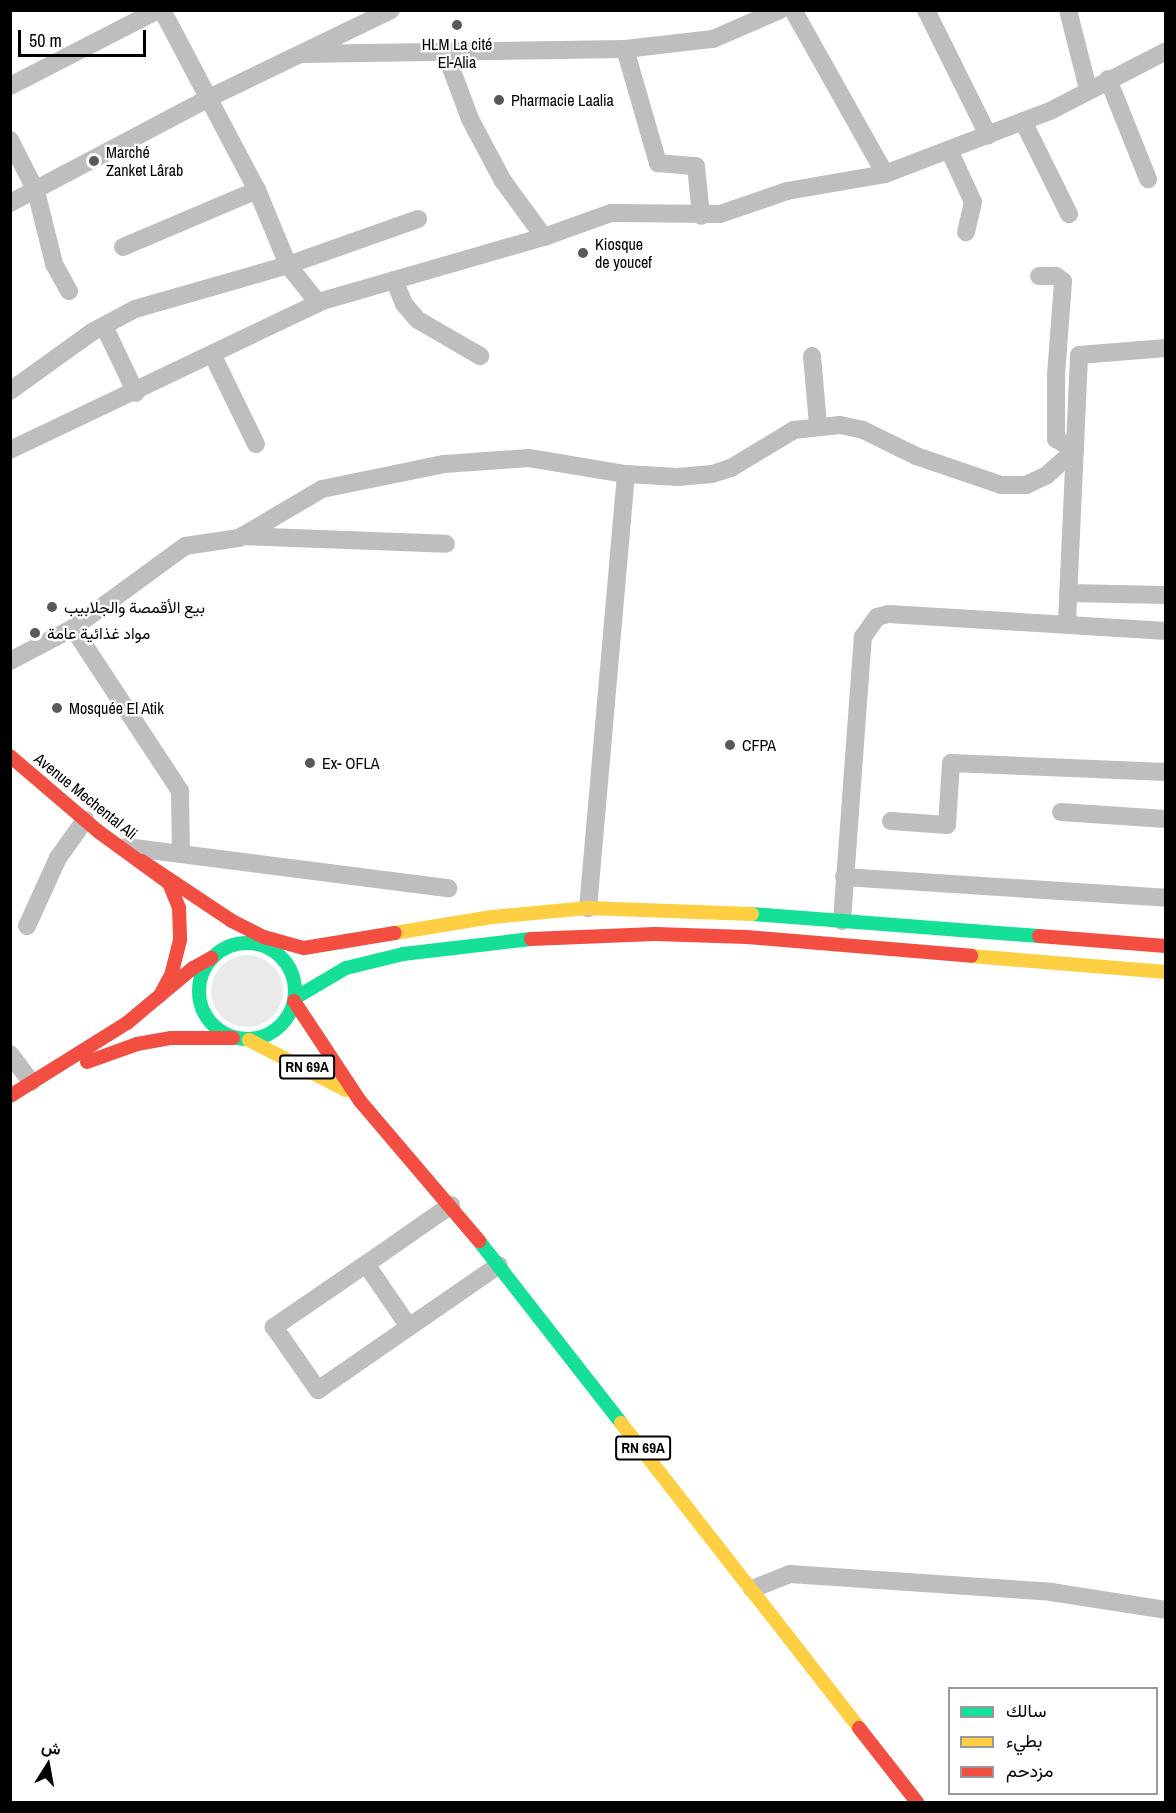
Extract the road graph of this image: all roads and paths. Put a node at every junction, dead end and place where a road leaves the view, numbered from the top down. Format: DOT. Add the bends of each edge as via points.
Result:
graph roads {
  1 [pos="160,10"];
  2 [pos="391,10"];
  3 [pos="780,10"];
  4 [pos="793,10"];
  5 [pos="926,10"];
  6 [pos="1068,10"];
  7 [pos="625,49"];
  8 [pos="1166,51"];
  9 [pos="445,52"];
  10 [pos="303,54"];
  11 [pos="1108,80"];
  12 [pos="10,86"];
  13 [pos="1088,89"];
  14 [pos="209,98"];
  15 [pos="1023,121"];
  16 [pos="988,135"];
  17 [pos="10,140"];
  18 [pos="949,150"];
  19 [pos="885,174"];
  20 [pos="1148,179"];
  21 [pos="257,190"];
  22 [pos="36,191"];
  23 [pos="10,203"];
  24 [pos="1069,214"];
  25 [pos="701,216"];
  26 [pos="418,219"];
  27 [pos="966,232"];
  28 [pos="544,237"];
  29 [pos="123,247"];
  30 [pos="288,265"];
  31 [pos="1039,276"];
  32 [pos="394,280"];
  33 [pos="69,291"];
  34 [pos="318,303"];
  35 [pos="104,326"];
  36 [pos="1166,348"];
  37 [pos="213,356"];
  38 [pos="480,356"];
  39 [pos="812,356"];
  40 [pos="10,391"];
  41 [pos="136,393"];
  42 [pos="818,425"];
  43 [pos="256,444"];
  44 [pos="10,450"];
  45 [pos="1075,450"];
  46 [pos="626,474"];
  47 [pos="242,536"];
  48 [pos="446,544"];
  49 [pos="1068,593"];
  50 [pos="1166,595"];
  51 [pos="1067,622"];
  52 [pos="73,628"];
  53 [pos="1166,631"];
  54 [pos="10,661"];
  55 [pos="10,756"];
  56 [pos="1166,772"];
  57 [pos="1061,812"];
  58 [pos="1166,819"];
  59 [pos="85,820"];
  60 [pos="891,821"];
  61 [pos="118,846"];
  62 [pos="181,854"];
  63 [pos="142,861"];
  64 [pos="844,877"];
  65 [pos="448,888"];
  66 [pos="1166,898"];
  67 [pos="588,909"];
  68 [pos="232,921"];
  69 [pos="842,921"];
  70 [pos="27,926"];
  71 [pos="180,940"];
  72 [pos="261,945"];
  73 [pos="1166,946"];
  74 [pos="304,948"];
  75 [pos="1166,972"];
  76 [pos="194,976"];
  77 [pos="160,996"];
  78 [pos="294,1000"];
  79 [pos="234,1038"];
  80 [pos="249,1040"];
  81 [pos="10,1054"];
  82 [pos="33,1081"];
  83 [pos="10,1096"];
  84 [pos="360,1101"];
  85 [pos="451,1204"];
  86 [pos="366,1264"];
  87 [pos="499,1265"];
  88 [pos="410,1327"];
  89 [pos="752,1589"];
  90 [pos="1166,1610"];
  91 [pos="916,1803"];
  1 -- 12 [label="street"];
  1 -- 14 [label="street"];
  2 -- 10 [label="street"];
  3 -- 7 [label="street" via="714,39"];
  4 -- 19 [label="street"];
  5 -- 16 [label="street"];
  6 -- 13 [label="street"];
  7 -- 9 [label="street"];
  7 -- 25 [label="street" via="658,163 696,166"];
  8 -- 11 [label="street"];
  9 -- 10 [label="street"];
  9 -- 28 [label="street" via="475,129 503,181"];
  10 -- 14 [label="street"];
  11 -- 13 [label="street"];
  11 -- 20 [label="street"];
  13 -- 15 [label="street"];
  14 -- 21 [label="street"];
  14 -- 22 [label="street"];
  15 -- 16 [label="street"];
  15 -- 24 [label="street"];
  16 -- 18 [label="street"];
  17 -- 22 [label="street"];
  18 -- 19 [label="street"];
  18 -- 27 [label="street" via="973,202"];
  19 -- 25 [label="street" via="787,190 720,214"];
  21 -- 29 [label="street"];
  21 -- 30 [label="street"];
  22 -- 23 [label="street"];
  22 -- 33 [label="street" via="54,264"];
  25 -- 28 [label="street" via="620,212"];
  26 -- 30 [label="street"];
  28 -- 32 [label="street"];
  30 -- 34 [label="street"];
  30 -- 35 [label="street" via="135,309"];
  31 -- 45 [label="street" via="1063,280 1056,439"];
  32 -- 34 [label="street"];
  32 -- 38 [label="street" via="404,304 418,320"];
  34 -- 37 [label="street"];
  35 -- 40 [label="street"];
  35 -- 41 [label="street"];
  36 -- 45 [label="street" via="1079,356"];
  37 -- 41 [label="street"];
  37 -- 43 [label="street"];
  39 -- 42 [label="street"];
  41 -- 44 [label="street"];
  42 -- 45 [label="street" via="863,430 916,456 1001,485 1026,485 1047,475"];
  42 -- 46 [label="street" via="794,430 731,468 712,474"];
  45 -- 49 [label="street"];
  46 -- 47 [label="street" via="529,458 444,464 322,489"];
  46 -- 67 [label="street"];
  47 -- 48 [label="street"];
  47 -- 52 [label="street" via="184,546"];
  49 -- 50 [label="street"];
  49 -- 51 [label="street"];
  51 -- 53 [label="street"];
  51 -- 64 [label="street" via="889,614 877,617 867,627 863,637"];
  52 -- 54 [label="street"];
  52 -- 62 [label="street" via="180,790"];
  55 -- 59 [label="main road, Avenue Mechental Ali"];
  56 -- 60 [label="street" via="951,763 947,825"];
  57 -- 58 [label="street"];
  59 -- 61 [label="main road, Avenue Mechental Ali"];
  59 -- 70 [label="street" via="58,858"];
  61 -- 62 [label="street"];
  61 -- 63 [label="main road, Avenue Mechental Ali"];
  62 -- 65 [label="street"];
  63 -- 68 [label="main road"];
  63 -- 71 [label="main road" via="161,874 172,889 179,908"];
  64 -- 66 [label="street"];
  64 -- 69 [label="street"];
  67 -- 69 [label="main road" via="680,909"];
  67 -- 74 [label="main road" via="492,917"];
  68 -- 72 [label="main road"];
  68 -- 74 [label="main road" via="264,937"];
  69 -- 73 [label="main road"];
  71 -- 76 [label="main road"];
  71 -- 77 [label="main road" via="172,973"];
  72 -- 74 [label="main road"];
  72 -- 76 [label="main road" via="234,944 211,958"];
  72 -- 78 [label="main road" via="288,966 295,985"];
  75 -- 78 [label="main road" via="747,937 644,934 531,939 403,954 346,968"];
  76 -- 77 [label="main road"];
  76 -- 79 [label="main road" via="202,1011 210,1023"];
  77 -- 82 [label="main road" via="127,1023"];
  78 -- 80 [label="main road" via="284,1022 274,1031"];
  78 -- 84 [label="main road, RN 69A"];
  79 -- 80 [label="main road"];
  79 -- 82 [label="main road" via="204,1035 136,1044"];
  80 -- 84 [label="main road, RN 69A" via="330,1079"];
  81 -- 82 [label="street"];
  82 -- 83 [label="main road"];
  84 -- 85 [label="main road, RN 69A"];
  85 -- 86 [label="street"];
  85 -- 87 [label="main road, RN 69A"];
  86 -- 88 [label="street"];
  86 -- 88 [label="street" via="274,1327 318,1390"];
  87 -- 88 [label="street"];
  87 -- 89 [label="main road, RN 69A"];
  89 -- 90 [label="street" via="796,1574 1051,1592"];
  89 -- 91 [label="main road, RN 69A"];
}
